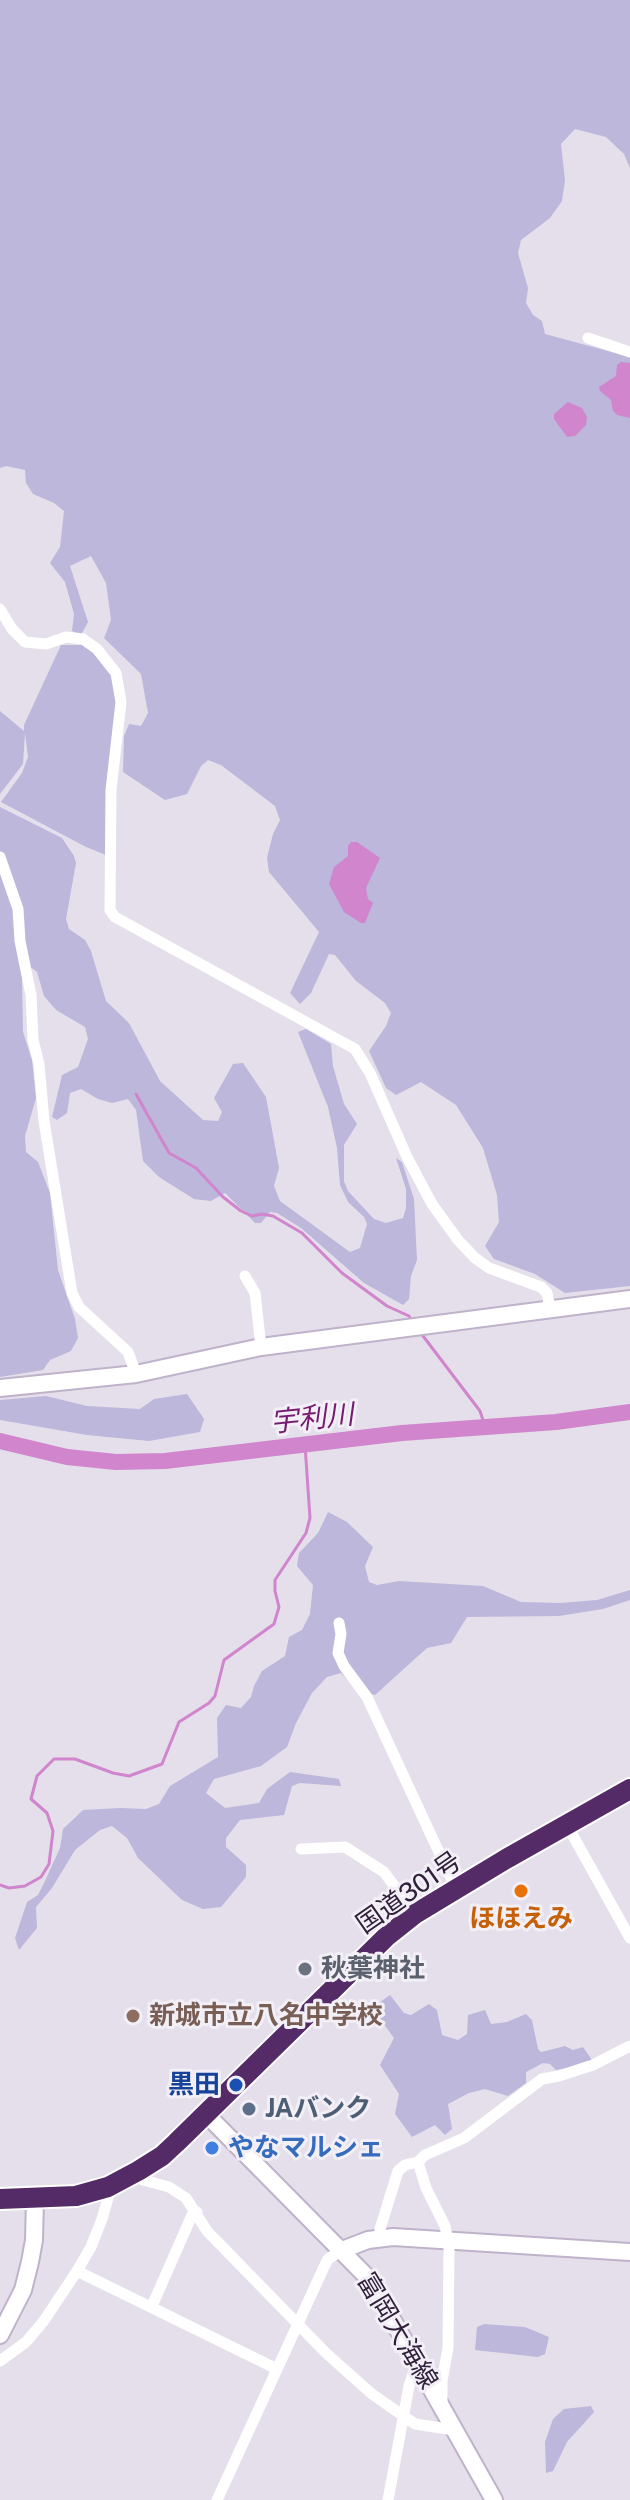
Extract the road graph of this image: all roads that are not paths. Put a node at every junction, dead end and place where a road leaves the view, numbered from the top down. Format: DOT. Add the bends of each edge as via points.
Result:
graph roads {
  1 [pos="588,338"];
  2 [pos="630,352"];
  3 [pos="0,609"];
  4 [pos="0,857"];
  5 [pos="245,1276"];
  6 [pos="630,1299"];
  7 [pos="550,1308"];
  8 [pos="261,1347"];
  9 [pos="136,1374"];
  10 [pos="0,1388"];
  11 [pos="339,1623"];
  12 [pos="630,1789"];
  13 [pos="567,1825"];
  14 [pos="301,1849"];
  15 [pos="456,1889"];
  16 [pos="415,1914"];
  17 [pos="630,1938"];
  18 [pos="630,2046"];
  19 [pos="206,2114"];
  20 [pos="418,2162"];
  21 [pos="138,2171"];
  22 [pos="108,2187"];
  23 [pos="35,2198"];
  24 [pos="0,2199"];
  25 [pos="197,2212"];
  26 [pos="380,2238"];
  27 [pos="447,2240"];
  28 [pos="342,2250"];
  29 [pos="630,2252"];
  30 [pos="77,2271"];
  31 [pos="152,2306"];
  32 [pos="300,2323"];
  33 [pos="0,2335"];
  34 [pos="0,2361"];
  35 [pos="417,2362"];
  36 [pos="277,2369"];
  37 [pos="442,2407"];
  38 [pos="404,2417"];
  39 [pos="454,2430"];
  40 [pos="217,2500"];
  41 [pos="388,2500"];
  42 [pos="494,2500"];
  1 -- 2 [label="street"];
  3 -- 7 [label="street" via="25,642 83,639 116,673 121,702 111,790 110,910 115,917 355,1049 413,1169 458,1240 489,1268 541,1287"];
  4 -- 9 [label="street" via="18,909 72,1293 79,1307 128,1352"];
  5 -- 8 [label="street" via="255,1293"];
  6 -- 7 [label="street"];
  7 -- 8 [label="street"];
  8 -- 9 [label="street"];
  9 -- 10 [label="street"];
  11 -- 15 [label="street" via="338,1653 367,1697"];
  12 -- 13 [label="highway, 国道301号"];
  13 -- 15 [label="highway, 国道301号"];
  13 -- 17 [label="street"];
  14 -- 16 [label="street" via="345,1847 384,1872"];
  15 -- 16 [label="highway, 国道301号"];
  16 -- 19 [label="highway, 国道301号" via="367,1953"];
  18 -- 20 [label="street" via="593,2065 542,2079 464,2138"];
  19 -- 21 [label="highway, 国道301号"];
  19 -- 28 [label="street, 富岡大海線"];
  20 -- 26 [label="street" via="398,2171"];
  20 -- 27 [label="street"];
  21 -- 22 [label="highway, 国道301号"];
  21 -- 25 [label="street" via="143,2180 186,2198"];
  22 -- 23 [label="highway, 国道301号" via="76,2196"];
  22 -- 30 [label="street" via="102,2219"];
  23 -- 24 [label="highway, 国道301号"];
  23 -- 33 [label="street" via="34,2240 23,2290"];
  25 -- 31 [label="street"];
  25 -- 32 [label="street" via="207,2231"];
  26 -- 27 [label="street"];
  26 -- 28 [label="street"];
  27 -- 29 [label="street"];
  27 -- 37 [label="street" via="448,2348"];
  28 -- 32 [label="street" via="328,2259"];
  28 -- 35 [label="street, 富岡大海線" via="370,2280"];
  30 -- 31 [label="street"];
  30 -- 34 [label="street" via="26,2342"];
  31 -- 36 [label="street"];
  32 -- 36 [label="street"];
  32 -- 38 [label="street" via="347,2372"];
  35 -- 37 [label="street, 富岡大海線"];
  35 -- 38 [label="street"];
  36 -- 40 [label="street"];
  37 -- 39 [label="street, 富岡大海線"];
  38 -- 39 [label="street"];
  38 -- 41 [label="street"];
  39 -- 42 [label="street, 富岡大海線"];
}
